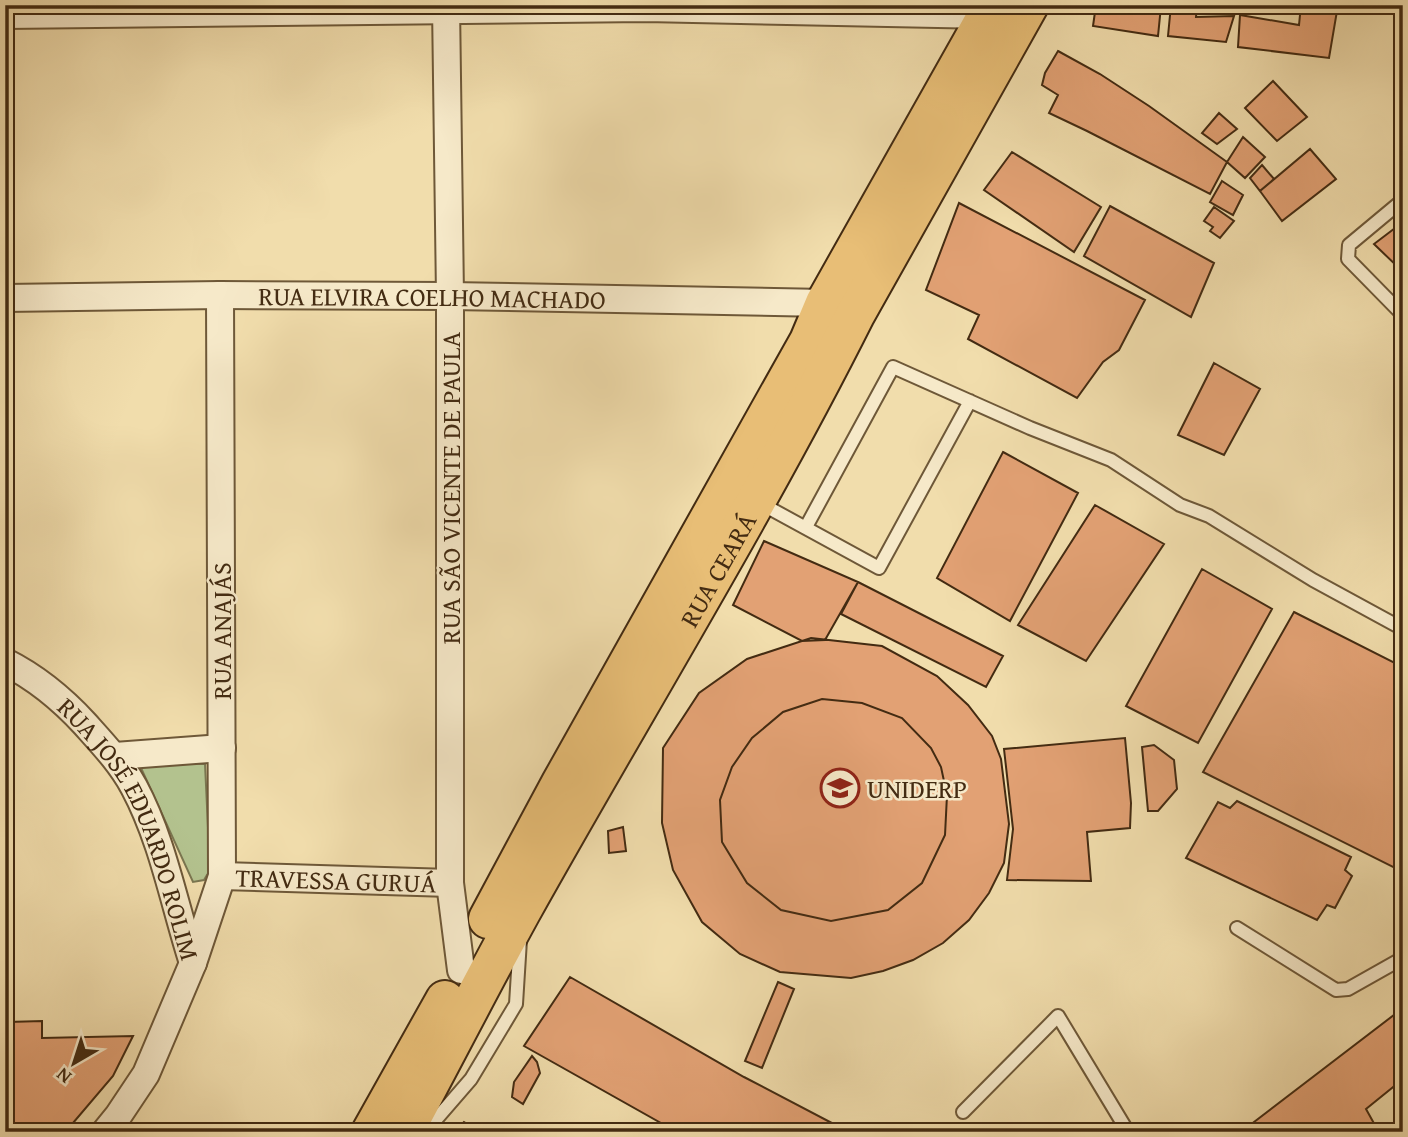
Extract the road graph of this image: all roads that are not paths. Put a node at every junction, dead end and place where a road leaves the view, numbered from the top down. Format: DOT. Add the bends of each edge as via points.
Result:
graph roads {
  1 [pos="1028,5"];
  2 [pos="646,7"];
  3 [pos="446,8"];
  4 [pos="991,10"];
  5 [pos="5,15"];
  6 [pos="1403,200"];
  7 [pos="220,295"];
  8 [pos="450,296"];
  9 [pos="5,298"];
  10 [pos="840,309"];
  11 [pos="1403,315"];
  12 [pos="970,401"];
  13 [pos="755,500"];
  14 [pos="806,527"];
  15 [pos="1403,629"];
  16 [pos="5,662"];
  17 [pos="222,748"];
  18 [pos="114,756"];
  19 [pos="222,876"];
  20 [pos="450,883"];
  21 [pos="1237,928"];
  22 [pos="1403,958"];
  23 [pos="193,963"];
  24 [pos="461,970"];
  25 [pos="963,1112"];
  26 [pos="407,1131"];
  27 [pos="105,1132"];
  28 [pos="1128,1132"];
  1 -- 10 [label="main road, RUA CEARÁ"];
  2 -- 3 [label="street"];
  2 -- 4 [label="street"];
  3 -- 5 [label="street"];
  3 -- 8 [label="street, RUA SÃO VICENTE DE PAULA"];
  4 -- 10 [label="main road, RUA CEARÁ"];
  6 -- 11 [label="lane" via="1349,245 1348,259"];
  7 -- 8 [label="street, RUA ELVIRA COELHO MACHADO"];
  7 -- 9 [label="street, RUA ELVIRA COELHO MACHADO"];
  7 -- 17 [label="street, RUA ANAJÁS"];
  8 -- 10 [label="street, RUA ELVIRA COELHO MACHADO"];
  8 -- 20 [label="street, RUA SÃO VICENTE DE PAULA"];
  10 -- 13 [label="main road, RUA CEARÁ"];
  10 -- 24 [label="main road, RUA CEARÁ" via="809,341"];
  12 -- 14 [label="lane" via="894,367"];
  12 -- 14 [label="lane" via="879,568"];
  12 -- 15 [label="lane" via="1111,460 1180,505 1209,516"];
  13 -- 14 [label="lane"];
  13 -- 26 [label="main road, RUA CEARÁ" via="521,912"];
  16 -- 18 [label="street, RUA JOSÉ EDUARDO ROLIM" via="61,698"];
  17 -- 18 [label="street"];
  17 -- 19 [label="street, RUA ANAJÁS"];
  18 -- 23 [label="street, RUA JOSÉ EDUARDO ROLIM" via="155,834"];
  19 -- 20 [label="street, TRAVESSA GURUÁ"];
  19 -- 23 [label="street, RUA ANAJÁS"];
  20 -- 24 [label="street, RUA SÃO VICENTE DE PAULA"];
  21 -- 22 [label="lane" via="1336,990 1348,989"];
  23 -- 27 [label="street, RUA JOSÉ EDUARDO ROLIM" via="146,1074"];
  24 -- 26 [label="main road, RUA CEARÁ"];
  25 -- 28 [label="lane" via="1058,1016"];
}
